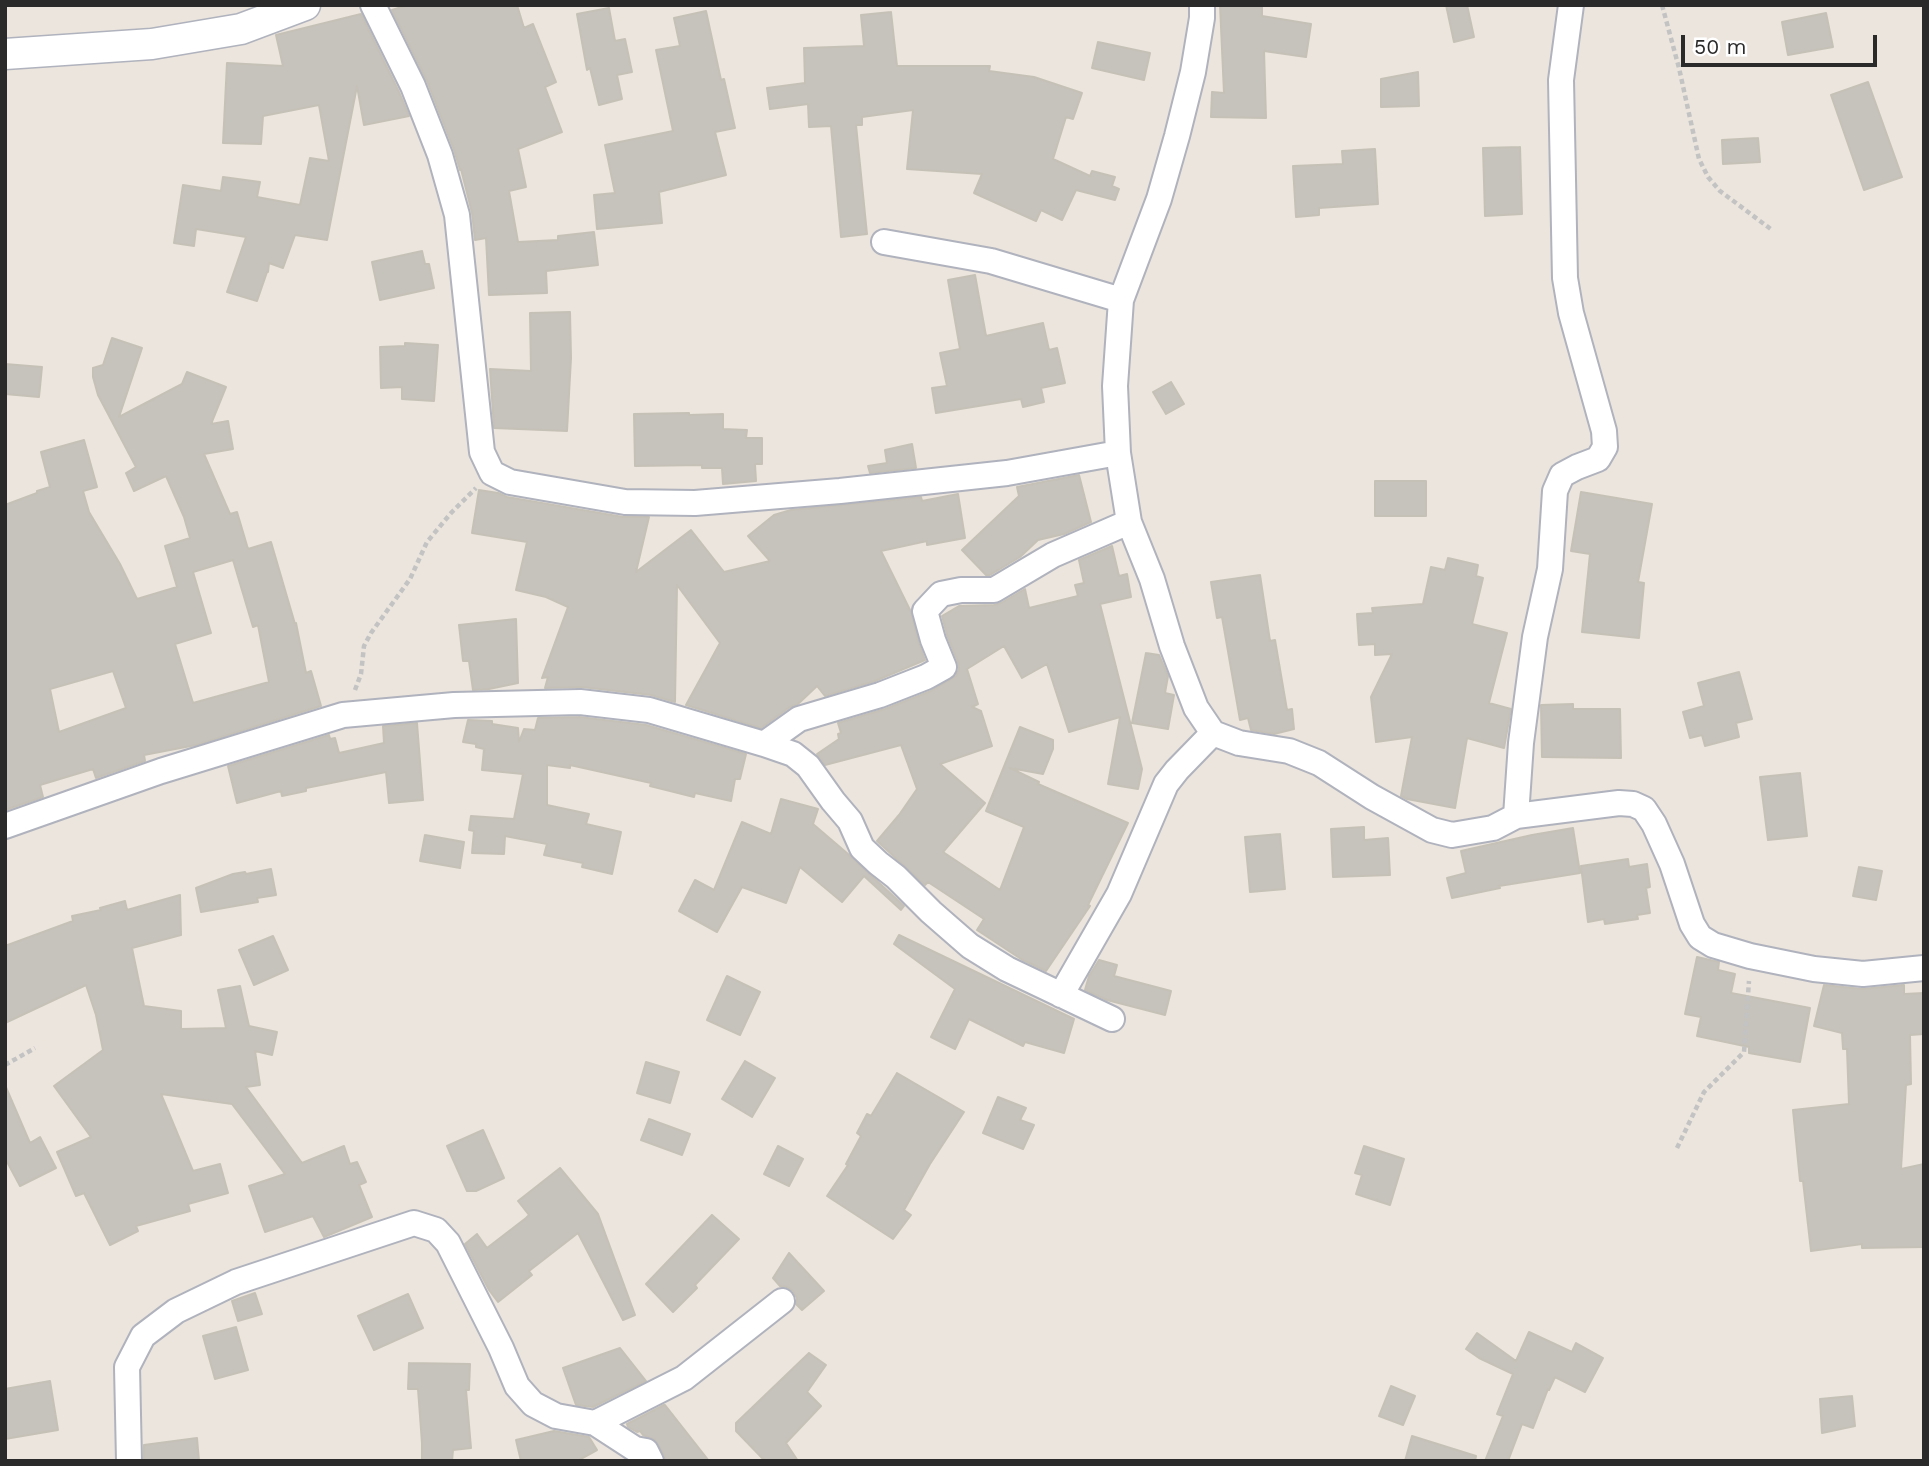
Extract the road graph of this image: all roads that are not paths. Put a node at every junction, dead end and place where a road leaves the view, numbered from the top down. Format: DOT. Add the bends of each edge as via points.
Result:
graph roads {
  1 [pos="306,5"];
  2 [pos="373,5"];
  3 [pos="1202,5"];
  4 [pos="1571,5"];
  5 [pos="5,54"];
  6 [pos="884,242"];
  7 [pos="1121,300"];
  8 [pos="1118,453"];
  9 [pos="1129,522"];
  10 [pos="1213,733"];
  11 [pos="764,744"];
  12 [pos="1516,816"];
  13 [pos="5,826"];
  14 [pos="1924,968"];
  15 [pos="1061,995"];
  16 [pos="1112,1019"];
  17 [pos="782,1301"];
  18 [pos="596,1423"];
  19 [pos="130,1461"];
  20 [pos="651,1461"];
  1 -- 5 [label="street" via="241,29 152,44"];
  2 -- 8 [label="street" via="413,86 457,215 482,452 492,473 510,482 625,502 695,503 1007,474"];
  3 -- 7 [label="street" via="1178,136"];
  4 -- 12 [label="street" via="1561,80 1565,278 1605,447 1598,459 1562,475 1555,491 1550,569 1535,638"];
  6 -- 7 [label="street" via="991,261"];
  7 -- 8 [label="street" via="1115,386"];
  8 -- 9 [label="street"];
  9 -- 10 [label="street" via="1196,708"];
  9 -- 11 [label="street" via="1053,555 994,590 941,594 925,611 944,667 880,695 799,719"];
  10 -- 12 [label="street" via="1319,762 1432,830 1452,835 1493,828"];
  10 -- 15 [label="street" via="1166,785 1119,894"];
  11 -- 13 [label="street" via="649,710 580,702 454,705 343,715 160,771"];
  11 -- 15 [label="street" via="808,765 850,821 862,848 970,946"];
  12 -- 14 [label="street" via="1619,803 1644,809 1672,864 1692,924 1700,937 1713,945 1814,969 1863,974"];
  15 -- 16 [label="street"];
  17 -- 18 [label="street" via="684,1378"];
  18 -- 19 [label="street" via="556,1416 533,1404 517,1386 447,1243 436,1230 414,1223 236,1282 176,1311 144,1336 127,1367"];
  18 -- 20 [label="street" via="635,1449 646,1451"];
}
